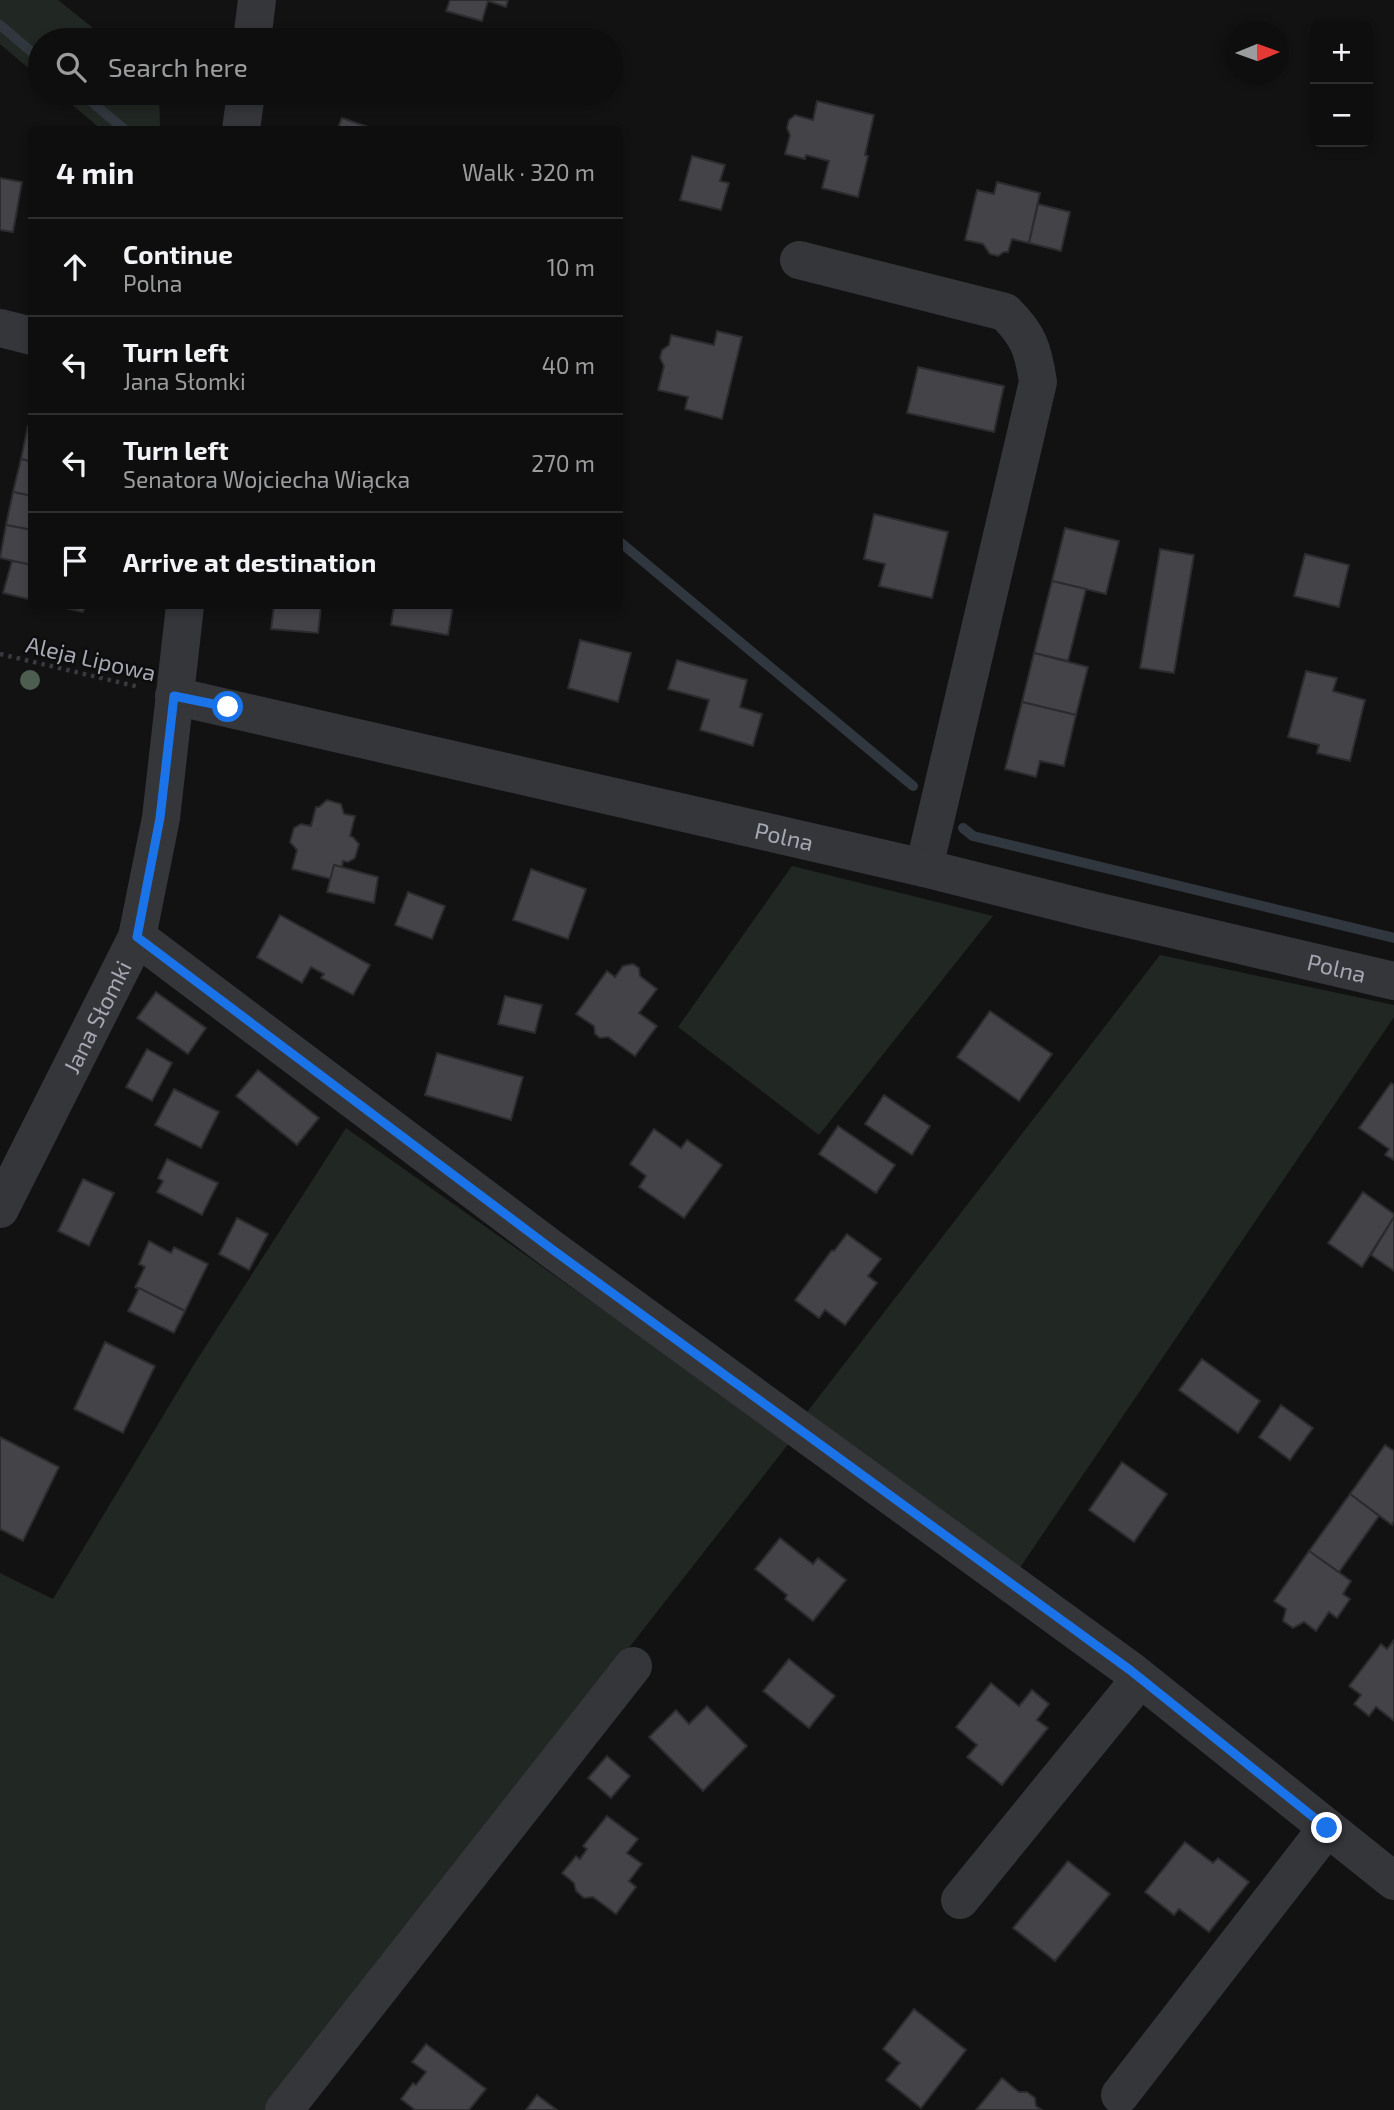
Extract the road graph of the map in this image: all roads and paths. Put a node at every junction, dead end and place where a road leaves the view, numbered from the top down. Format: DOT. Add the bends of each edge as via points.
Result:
graph roads {
  1 [pos="257,0"];
  2 [pos="254,28"];
  3 [pos="244,105"];
  4 [pos="242,126"];
  5 [pos="799,260"];
  6 [pos="0,328"];
  7 [pos="28,335"];
  8 [pos="185,609"];
  9 [pos="0,654"];
  10 [pos="174,696"];
  11 [pos="924,868"];
  12 [pos="137,937"];
  13 [pos="1394,981"];
  14 [pos="0,1209"];
  15 [pos="633,1666"];
  16 [pos="1140,1679"];
  17 [pos="1327,1828"];
  18 [pos="1394,1881"];
  19 [pos="960,1900"];
  20 [pos="1120,2095"];
  21 [pos="284,2110"];
  1 -- 2 [label="street"];
  3 -- 4 [label="street"];
  5 -- 11 [label="street" via="1005,312 1024,331 1034,358 1038,382"];
  6 -- 7 [label="street"];
  8 -- 10 [label="street, Jana Słomki"];
  9 -- 10 [label="path, Aleja Lipowa"];
  10 -- 11 [label="street, Polna"];
  10 -- 12 [label="street, Jana Słomki" via="160,818"];
  11 -- 13 [label="street, Polna"];
  12 -- 14 [label="street, Jana Słomki"];
  12 -- 16 [label="street" via="553,1250"];
  15 -- 21 [label="street"];
  16 -- 17 [label="street"];
  16 -- 19 [label="street"];
  17 -- 18 [label="street"];
  17 -- 20 [label="street"];
}
